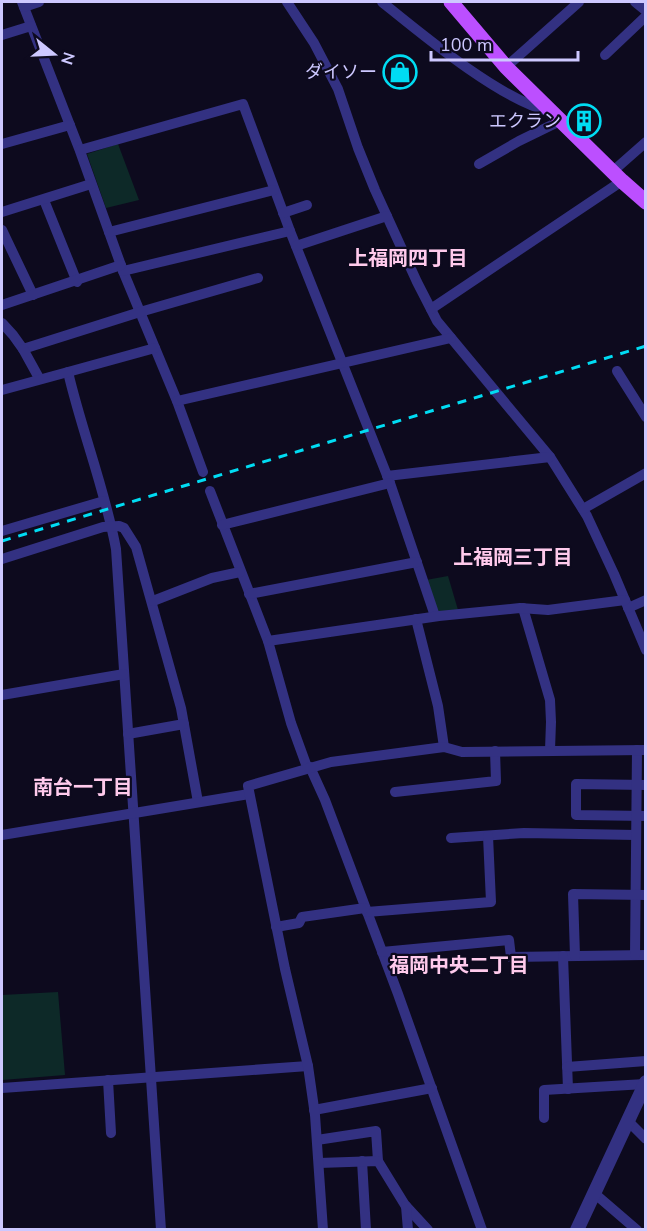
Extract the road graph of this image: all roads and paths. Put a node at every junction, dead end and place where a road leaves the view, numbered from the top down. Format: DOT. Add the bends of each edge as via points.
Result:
graph roads {
  1 [pos="39,2"];
  2 [pos="287,2"];
  3 [pos="382,2"];
  4 [pos="579,2"];
  5 [pos="635,2"];
  6 [pos="23,4"];
  7 [pos="459,4"];
  8 [pos="645,11"];
  9 [pos="645,16"];
  10 [pos="31,26"];
  11 [pos="2,35"];
  12 [pos="605,55"];
  13 [pos="506,67"];
  14 [pos="554,116"];
  15 [pos="70,125"];
  16 [pos="645,142"];
  17 [pos="2,144"];
  18 [pos="80,150"];
  19 [pos="479,164"];
  20 [pos="617,176"];
  21 [pos="91,184"];
  22 [pos="274,190"];
  23 [pos="44,200"];
  24 [pos="645,200"];
  25 [pos="307,205"];
  26 [pos="2,212"];
  27 [pos="283,213"];
  28 [pos="387,216"];
  29 [pos="2,230"];
  30 [pos="290,231"];
  31 [pos="108,232"];
  32 [pos="296,246"];
  33 [pos="122,268"];
  34 [pos="258,278"];
  35 [pos="77,282"];
  36 [pos="33,295"];
  37 [pos="2,305"];
  38 [pos="431,309"];
  39 [pos="140,312"];
  40 [pos="2,323"];
  41 [pos="451,338"];
  42 [pos="155,348"];
  43 [pos="23,349"];
  44 [pos="342,364"];
  45 [pos="617,371"];
  46 [pos="68,372"];
  47 [pos="39,378"];
  48 [pos="2,390"];
  49 [pos="177,401"];
  50 [pos="645,417"];
  51 [pos="550,457"];
  52 [pos="204,472"];
  53 [pos="645,473"];
  54 [pos="389,480"];
  55 [pos="210,491"];
  56 [pos="105,501"];
  57 [pos="583,509"];
  58 [pos="222,525"];
  59 [pos="112,526"];
  60 [pos="2,531"];
  61 [pos="2,559"];
  62 [pos="417,562"];
  63 [pos="240,572"];
  64 [pos="249,594"];
  65 [pos="645,600"];
  66 [pos="153,602"];
  67 [pos="627,604"];
  68 [pos="523,608"];
  69 [pos="435,616"];
  70 [pos="416,619"];
  71 [pos="268,641"];
  72 [pos="645,650"];
  73 [pos="124,674"];
  74 [pos="2,695"];
  75 [pos="184,724"];
  76 [pos="128,734"];
  77 [pos="444,747"];
  78 [pos="550,750"];
  79 [pos="641,750"];
  80 [pos="495,751"];
  81 [pos="308,767"];
  82 [pos="641,785"];
  83 [pos="395,792"];
  84 [pos="249,794"];
  85 [pos="198,802"];
  86 [pos="134,812"];
  87 [pos="641,816"];
  88 [pos="2,835"];
  89 [pos="636,835"];
  90 [pos="488,836"];
  91 [pos="451,838"];
  92 [pos="641,864"];
  93 [pos="641,895"];
  94 [pos="366,910"];
  95 [pos="276,927"];
  96 [pos="382,952"];
  97 [pos="640,955"];
  98 [pos="563,956"];
  99 [pos="575,956"];
  100 [pos="645,1061"];
  101 [pos="308,1066"];
  102 [pos="567,1067"];
  103 [pos="151,1077"];
  104 [pos="108,1080"];
  105 [pos="645,1083"];
  106 [pos="2,1088"];
  107 [pos="432,1088"];
  108 [pos="568,1089"];
  109 [pos="314,1110"];
  110 [pos="544,1118"];
  111 [pos="628,1121"];
  112 [pos="111,1133"];
  113 [pos="645,1139"];
  114 [pos="317,1140"];
  115 [pos="362,1161"];
  116 [pos="378,1161"];
  117 [pos="319,1163"];
  118 [pos="594,1192"];
  119 [pos="406,1206"];
  120 [pos="161,1230"];
  121 [pos="323,1230"];
  122 [pos="366,1230"];
  123 [pos="408,1230"];
  124 [pos="428,1230"];
  125 [pos="482,1230"];
  126 [pos="577,1230"];
  127 [pos="637,1230"];
  1 -- 6 [label="street"];
  2 -- 28 [label="street" via="338,89"];
  3 -- 14 [label="street" via="483,77"];
  4 -- 13 [label="street"];
  5 -- 8 [label="street"];
  6 -- 10 [label="street"];
  7 -- 13 [label="main road"];
  9 -- 12 [label="street"];
  10 -- 11 [label="street"];
  10 -- 15 [label="street"];
  13 -- 14 [label="main road"];
  14 -- 19 [label="street"];
  14 -- 20 [label="main road"];
  15 -- 17 [label="street"];
  15 -- 18 [label="street"];
  16 -- 20 [label="street"];
  18 -- 21 [label="street"];
  18 -- 22 [label="street" via="243,104"];
  20 -- 24 [label="main road"];
  20 -- 38 [label="street"];
  21 -- 23 [label="street"];
  21 -- 31 [label="street"];
  22 -- 27 [label="street"];
  22 -- 31 [label="street"];
  23 -- 26 [label="street"];
  23 -- 35 [label="street"];
  25 -- 27 [label="street"];
  27 -- 30 [label="street"];
  28 -- 32 [label="street"];
  28 -- 38 [label="street"];
  29 -- 36 [label="street"];
  30 -- 32 [label="street"];
  30 -- 33 [label="street"];
  31 -- 33 [label="street"];
  32 -- 44 [label="street"];
  33 -- 35 [label="street"];
  33 -- 39 [label="street"];
  34 -- 39 [label="street"];
  35 -- 36 [label="street"];
  36 -- 37 [label="street"];
  38 -- 41 [label="street"];
  39 -- 42 [label="street"];
  39 -- 43 [label="street"];
  40 -- 43 [label="street"];
  41 -- 44 [label="street"];
  41 -- 51 [label="street"];
  42 -- 46 [label="street"];
  42 -- 49 [label="street"];
  43 -- 47 [label="street"];
  44 -- 49 [label="street"];
  44 -- 54 [label="street"];
  45 -- 50 [label="street"];
  46 -- 47 [label="street"];
  46 -- 56 [label="street"];
  47 -- 48 [label="street"];
  49 -- 52 [label="street"];
  51 -- 54 [label="street"];
  51 -- 57 [label="street"];
  53 -- 57 [label="street"];
  54 -- 58 [label="street"];
  54 -- 62 [label="street"];
  55 -- 58 [label="street"];
  56 -- 59 [label="street"];
  56 -- 60 [label="street"];
  57 -- 67 [label="street"];
  58 -- 63 [label="street"];
  59 -- 61 [label="street"];
  59 -- 66 [label="street" via="124,528 131,537"];
  59 -- 73 [label="street"];
  62 -- 64 [label="street"];
  62 -- 69 [label="street"];
  63 -- 64 [label="street"];
  63 -- 66 [label="street" via="212,578"];
  64 -- 71 [label="street"];
  65 -- 67 [label="street"];
  66 -- 75 [label="street"];
  67 -- 68 [label="street"];
  67 -- 72 [label="street"];
  68 -- 69 [label="street"];
  68 -- 78 [label="street" via="550,700"];
  69 -- 70 [label="street"];
  70 -- 71 [label="street"];
  70 -- 77 [label="street"];
  71 -- 81 [label="street"];
  73 -- 74 [label="street"];
  73 -- 76 [label="street"];
  75 -- 76 [label="street"];
  75 -- 85 [label="street"];
  76 -- 86 [label="street"];
  77 -- 80 [label="street" via="462,752"];
  77 -- 81 [label="street"];
  78 -- 79 [label="street"];
  78 -- 80 [label="street"];
  79 -- 82 [label="street"];
  80 -- 83 [label="street" via="496,782"];
  81 -- 84 [label="street" via="248,786"];
  81 -- 94 [label="street" via="323,792"];
  82 -- 87 [label="street"];
  82 -- 87 [label="street" via="576,784 576,815"];
  84 -- 85 [label="street"];
  84 -- 95 [label="street"];
  85 -- 86 [label="street"];
  86 -- 88 [label="street"];
  86 -- 103 [label="street"];
  87 -- 89 [label="street"];
  89 -- 90 [label="street"];
  89 -- 92 [label="street"];
  90 -- 91 [label="street"];
  90 -- 94 [label="street" via="491,902"];
  92 -- 93 [label="street"];
  93 -- 97 [label="street"];
  93 -- 99 [label="street" via="573,894"];
  94 -- 95 [label="street" via="302,917 299,923"];
  94 -- 96 [label="street"];
  95 -- 101 [label="street"];
  96 -- 98 [label="street" via="509,940 511,957"];
  96 -- 107 [label="street"];
  97 -- 99 [label="street"];
  98 -- 99 [label="street"];
  98 -- 102 [label="street"];
  100 -- 102 [label="street"];
  101 -- 103 [label="street"];
  101 -- 109 [label="street"];
  102 -- 108 [label="street"];
  103 -- 104 [label="street"];
  103 -- 120 [label="street"];
  104 -- 106 [label="street"];
  104 -- 112 [label="street"];
  105 -- 108 [label="street"];
  105 -- 111 [label="street"];
  107 -- 109 [label="street"];
  107 -- 125 [label="street"];
  108 -- 110 [label="street" via="544,1090"];
  109 -- 114 [label="street"];
  111 -- 113 [label="street"];
  111 -- 118 [label="street"];
  114 -- 116 [label="street" via="376,1131"];
  114 -- 117 [label="street"];
  115 -- 116 [label="street"];
  115 -- 117 [label="street"];
  115 -- 122 [label="street"];
  116 -- 119 [label="street"];
  117 -- 121 [label="street"];
  118 -- 126 [label="street"];
  118 -- 127 [label="street"];
  119 -- 123 [label="street"];
  119 -- 124 [label="street"];
}
